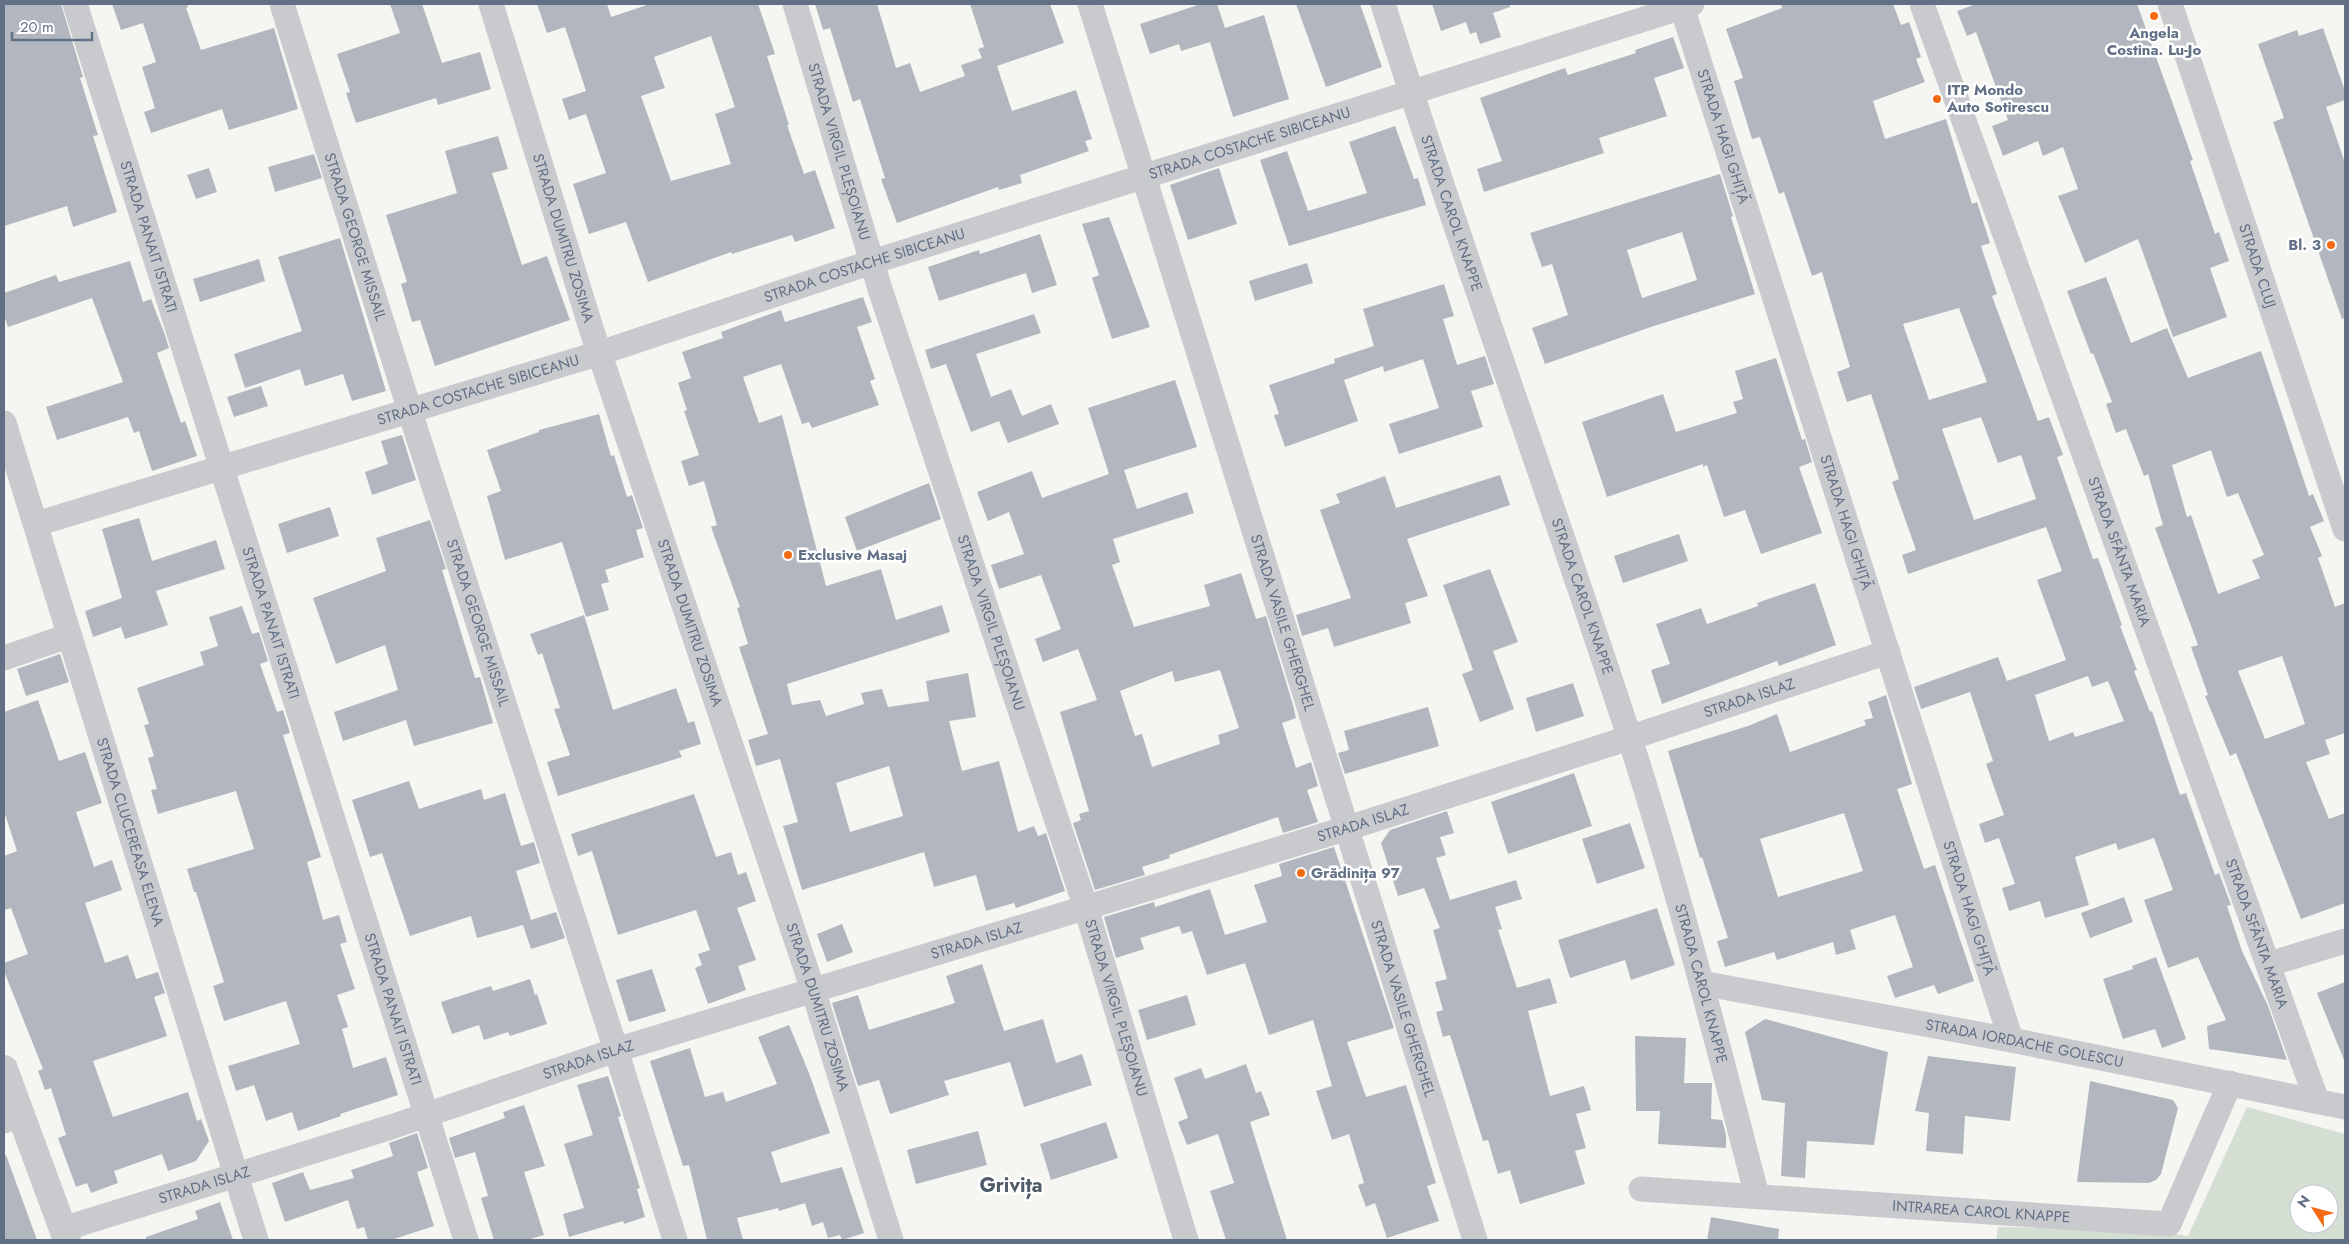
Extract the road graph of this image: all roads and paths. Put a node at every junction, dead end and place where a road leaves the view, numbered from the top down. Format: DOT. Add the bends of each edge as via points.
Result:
graph roads {
  1 [pos="75,4"];
  2 [pos="282,4"];
  3 [pos="491,4"];
  4 [pos="794,4"];
  5 [pos="1090,4"];
  6 [pos="1383,4"];
  7 [pos="1922,4"];
  8 [pos="2170,4"];
  9 [pos="1685,5"];
  10 [pos="1411,92"];
  11 [pos="1145,175"];
  12 [pos="872,262"];
  13 [pos="600,353"];
  14 [pos="411,410"];
  15 [pos="4,423"];
  16 [pos="221,469"];
  17 [pos="36,524"];
  18 [pos="2345,529"];
  19 [pos="68,636"];
  20 [pos="1888,652"];
  21 [pos="4,658"];
  22 [pos="1630,738"];
  23 [pos="1348,828"];
  24 [pos="1086,908"];
  25 [pos="2345,941"];
  26 [pos="2270,964"];
  27 [pos="1702,983"];
  28 [pos="812,990"];
  29 [pos="2011,1040"];
  30 [pos="616,1050"];
  31 [pos="4,1069"];
  32 [pos="2230,1083"];
  33 [pos="2317,1101"];
  34 [pos="2345,1108"];
  35 [pos="425,1116"];
  36 [pos="12,1118"];
  37 [pos="235,1176"];
  38 [pos="1641,1189"];
  39 [pos="1757,1196"];
  40 [pos="65,1235"];
  41 [pos="256,1240"];
  42 [pos="466,1240"];
  43 [pos="675,1240"];
  44 [pos="891,1240"];
  45 [pos="1186,1240"];
  46 [pos="1475,1240"];
  1 -- 16 [label="street, STRADA PANAIT ISTRATI"];
  2 -- 14 [label="street, STRADA GEORGE MISSAIL"];
  3 -- 13 [label="street, STRADA DUMITRU ZOSIMA"];
  4 -- 12 [label="street, STRADA VIRGIL PLEȘOIANU"];
  5 -- 11 [label="street, STRADA VASILE GHERGHEL"];
  6 -- 10 [label="street, STRADA CAROL KNAPPE"];
  7 -- 26 [label="street, STRADA SFÂNTA MARIA"];
  8 -- 18 [label="street, STRADA CLUJ"];
  9 -- 10 [label="street, STRADA COSTACHE SIBICEANU"];
  9 -- 20 [label="street, STRADA HAGI GHIȚĂ"];
  10 -- 11 [label="street, STRADA COSTACHE SIBICEANU"];
  10 -- 22 [label="street, STRADA CAROL KNAPPE"];
  11 -- 12 [label="street, STRADA COSTACHE SIBICEANU"];
  11 -- 23 [label="street, STRADA VASILE GHERGHEL"];
  12 -- 13 [label="street, STRADA COSTACHE SIBICEANU"];
  12 -- 24 [label="street, STRADA VIRGIL PLEȘOIANU"];
  13 -- 14 [label="street, STRADA COSTACHE SIBICEANU"];
  13 -- 28 [label="street, STRADA DUMITRU ZOSIMA"];
  14 -- 16 [label="street, STRADA COSTACHE SIBICEANU"];
  14 -- 30 [label="street, STRADA GEORGE MISSAIL"];
  15 -- 17 [label="street, STRADA CLUCEREASA ELENA"];
  16 -- 17 [label="street, STRADA COSTACHE SIBICEANU"];
  16 -- 35 [label="street, STRADA PANAIT ISTRATI"];
  17 -- 19 [label="street, STRADA CLUCEREASA ELENA"];
  19 -- 21 [label="street"];
  19 -- 37 [label="street, STRADA CLUCEREASA ELENA"];
  20 -- 22 [label="street, STRADA ISLAZ"];
  20 -- 29 [label="street, STRADA HAGI GHIȚĂ"];
  22 -- 23 [label="street, STRADA ISLAZ"];
  22 -- 27 [label="street, STRADA CAROL KNAPPE"];
  23 -- 24 [label="street, STRADA ISLAZ"];
  23 -- 46 [label="street, STRADA VASILE GHERGHEL"];
  24 -- 28 [label="street, STRADA ISLAZ"];
  24 -- 45 [label="street, STRADA VIRGIL PLEȘOIANU"];
  25 -- 26 [label="street"];
  26 -- 33 [label="street, STRADA SFÂNTA MARIA"];
  27 -- 29 [label="street, STRADA IORDACHE GOLESCU"];
  27 -- 39 [label="street, STRADA CAROL KNAPPE"];
  28 -- 30 [label="street, STRADA ISLAZ"];
  28 -- 44 [label="street, STRADA DUMITRU ZOSIMA"];
  29 -- 32 [label="street, STRADA IORDACHE GOLESCU"];
  30 -- 35 [label="street, STRADA ISLAZ"];
  30 -- 43 [label="street, STRADA GEORGE MISSAIL"];
  31 -- 36 [label="street"];
  32 -- 33 [label="street, STRADA IORDACHE GOLESCU"];
  32 -- 39 [label="street, INTRAREA CAROL KNAPPE" via="2169,1224"];
  33 -- 34 [label="street, STRADA IORDACHE GOLESCU"];
  35 -- 37 [label="street, STRADA ISLAZ"];
  35 -- 42 [label="street, STRADA PANAIT ISTRATI"];
  36 -- 40 [label="street"];
  37 -- 40 [label="street, STRADA ISLAZ"];
  37 -- 41 [label="street, STRADA CLUCEREASA ELENA"];
  38 -- 39 [label="street, INTRAREA CAROL KNAPPE"];
}
